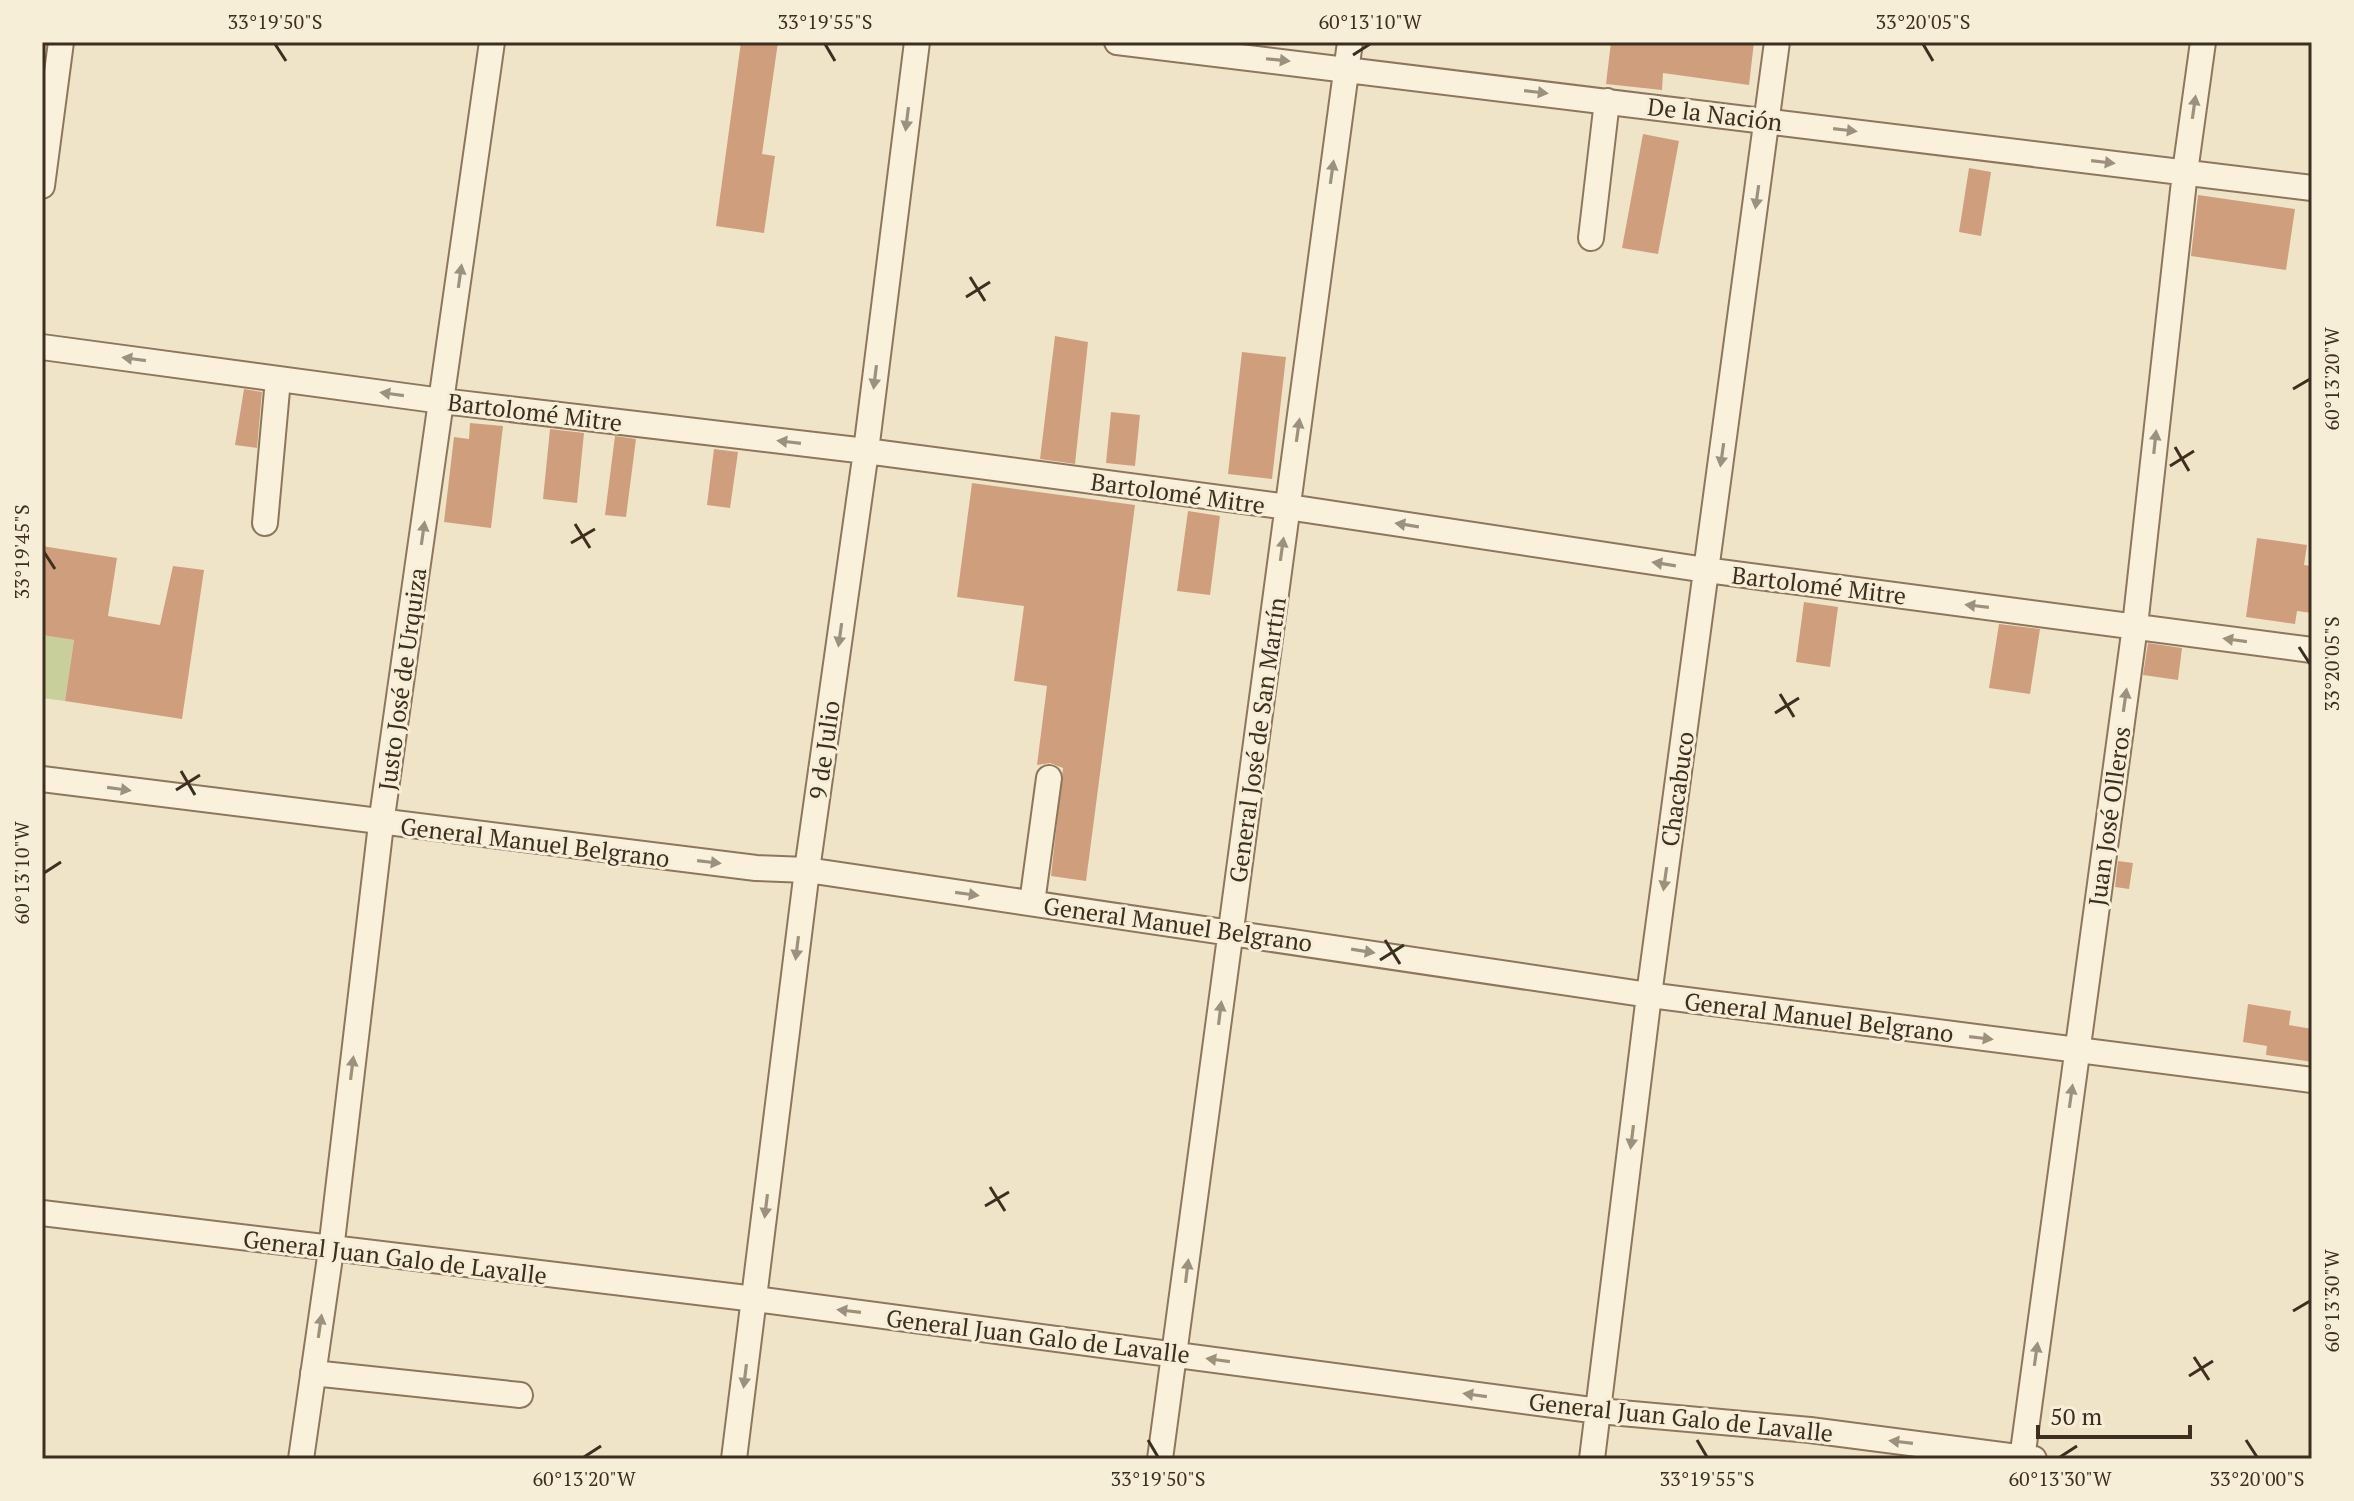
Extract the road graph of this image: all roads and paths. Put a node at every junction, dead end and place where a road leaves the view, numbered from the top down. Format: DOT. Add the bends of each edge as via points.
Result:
graph roads {
  1 [pos="61,42"];
  2 [pos="492,42"];
  3 [pos="917,42"];
  4 [pos="1117,42"];
  5 [pos="1350,42"];
  6 [pos="1777,42"];
  7 [pos="2203,42"];
  8 [pos="1346,68"];
  9 [pos="1607,101"];
  10 [pos="1768,120"];
  11 [pos="2185,172"];
  12 [pos="42,186"];
  13 [pos="2312,188"];
  14 [pos="1591,238"];
  15 [pos="42,347"];
  16 [pos="278,379"];
  17 [pos="442,401"];
  18 [pos="866,451"];
  19 [pos="1288,507"];
  20 [pos="265,523"];
  21 [pos="1706,570"];
  22 [pos="2135,626"];
  23 [pos="2312,650"];
  24 [pos="1049,778"];
  25 [pos="42,779"];
  26 [pos="381,824"];
  27 [pos="807,870"];
  28 [pos="1032,903"];
  29 [pos="1231,932"];
  30 [pos="1649,995"];
  31 [pos="2078,1051"];
  32 [pos="2312,1080"];
  33 [pos="42,1213"];
  34 [pos="331,1250"];
  35 [pos="755,1299"];
  36 [pos="1176,1354"];
  37 [pos="313,1373"];
  38 [pos="520,1395"];
  39 [pos="1599,1411"];
  40 [pos="301,1459"];
  41 [pos="734,1459"];
  42 [pos="1160,1459"];
  43 [pos="1592,1459"];
  44 [pos="2026,1459"];
  1 -- 12 [label="street"];
  17 -- 2 [label="street, Justo José de Urquiza, one-way"];
  3 -- 18 [label="street, 9 de Julio, one-way"];
  4 -- 8 [label="street, De la Nación, one-way"];
  5 -- 8 [label="street, General José de San Martín"];
  6 -- 10 [label="street, Chacabuco"];
  11 -- 7 [label="street, Juan José Olleros, one-way"];
  8 -- 9 [label="street, De la Nación, one-way"];
  19 -- 8 [label="street, General José de San Martín, one-way"];
  9 -- 10 [label="street, De la Nación"];
  9 -- 14 [label="street"];
  10 -- 11 [label="street, De la Nación, one-way"];
  10 -- 21 [label="street, Chacabuco, one-way"];
  11 -- 13 [label="street, De la Nación"];
  22 -- 11 [label="street, Juan José Olleros, one-way"];
  16 -- 15 [label="street, Bartolomé Mitre, one-way"];
  17 -- 16 [label="street, Bartolomé Mitre, one-way"];
  16 -- 20 [label="street"];
  18 -- 17 [label="street, Bartolomé Mitre, one-way"];
  26 -- 17 [label="street, Justo José de Urquiza, one-way"];
  18 -- 19 [label="street, Bartolomé Mitre"];
  18 -- 27 [label="street, 9 de Julio, one-way"];
  21 -- 19 [label="street, Bartolomé Mitre, one-way"];
  29 -- 19 [label="street, General José de San Martín, one-way"];
  22 -- 21 [label="street, Bartolomé Mitre, one-way"];
  21 -- 30 [label="street, Chacabuco, one-way"];
  23 -- 22 [label="street, Bartolomé Mitre, one-way"];
  31 -- 22 [label="street, Juan José Olleros, one-way"];
  24 -- 28 [label="street"];
  25 -- 26 [label="street, General Manuel Belgrano, one-way"];
  26 -- 27 [label="street, General Manuel Belgrano, one-way"];
  34 -- 26 [label="street, Justo José de Urquiza, one-way"];
  27 -- 28 [label="street, General Manuel Belgrano, one-way"];
  27 -- 35 [label="street, 9 de Julio, one-way"];
  28 -- 29 [label="street, General Manuel Belgrano"];
  29 -- 30 [label="street, General Manuel Belgrano, one-way"];
  36 -- 29 [label="street, General José de San Martín, one-way"];
  30 -- 31 [label="street, General Manuel Belgrano, one-way"];
  30 -- 39 [label="street, Chacabuco, one-way"];
  31 -- 32 [label="street, General Manuel Belgrano"];
  44 -- 31 [label="street, Juan José Olleros, one-way"];
  33 -- 34 [label="street, General Juan Galo de Lavalle"];
  34 -- 35 [label="street, General Juan Galo de Lavalle"];
  37 -- 34 [label="street, Justo José de Urquiza, one-way"];
  36 -- 35 [label="street, General Juan Galo de Lavalle, one-way"];
  35 -- 41 [label="street, 9 de Julio, one-way"];
  39 -- 36 [label="street, General Juan Galo de Lavalle, one-way"];
  36 -- 42 [label="street, General José de San Martín"];
  37 -- 38 [label="street"];
  37 -- 40 [label="street, Justo José de Urquiza"];
  39 -- 43 [label="street, Chacabuco"];
  44 -- 39 [label="street, General Juan Galo de Lavalle, one-way" via="1810,1430"];
}
